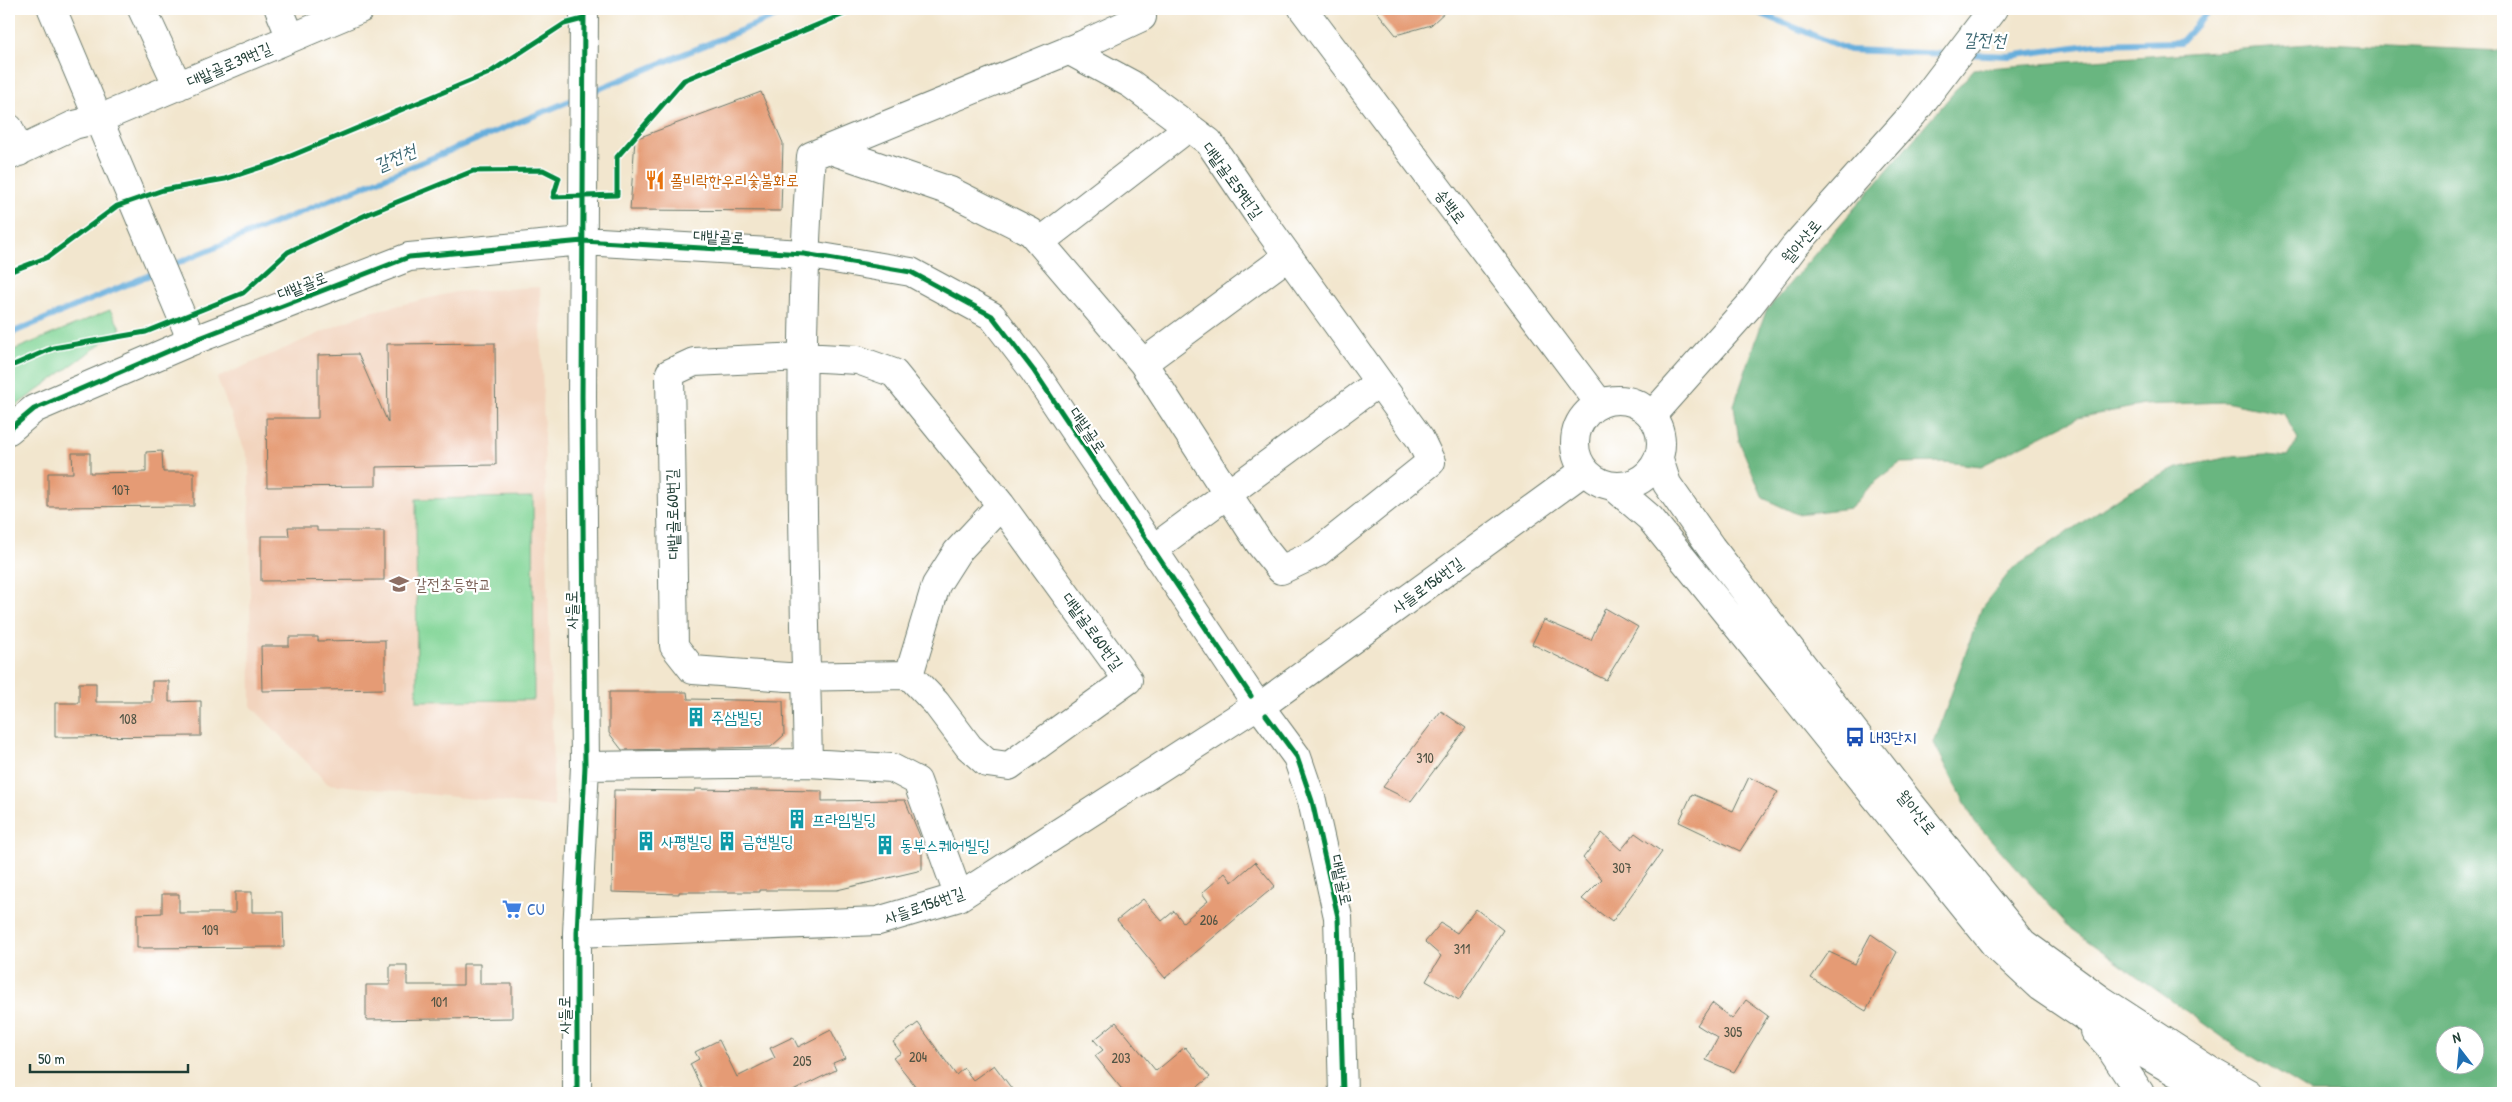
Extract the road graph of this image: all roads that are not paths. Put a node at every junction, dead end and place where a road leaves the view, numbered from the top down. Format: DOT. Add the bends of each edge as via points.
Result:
graph roads {
  1 [pos="52,9"];
  2 [pos="142,9"];
  3 [pos="279,9"];
  4 [pos="360,9"];
  5 [pos="1303,9"];
  6 [pos="1993,9"];
  7 [pos="584,14"];
  8 [pos="1142,17"];
  9 [pos="291,38"];
  10 [pos="1068,50"];
  11 [pos="178,86"];
  12 [pos="99,119"];
  13 [pos="1189,127"];
  14 [pos="12,145"];
  15 [pos="828,149"];
  16 [pos="583,241"];
  17 [pos="1040,242"];
  18 [pos="804,254"];
  19 [pos="1288,256"];
  20 [pos="192,341"];
  21 [pos="802,357"];
  22 [pos="1143,363"];
  23 [pos="1378,382"];
  24 [pos="1600,404"];
  25 [pos="1652,416"];
  26 [pos="9,430"];
  27 [pos="1659,459"];
  28 [pos="1584,471"];
  29 [pos="1614,487"];
  30 [pos="1228,495"];
  31 [pos="1001,504"];
  32 [pos="1153,549"];
  33 [pos="909,675"];
  34 [pos="806,678"];
  35 [pos="1259,706"];
  36 [pos="808,763"];
  37 [pos="585,766"];
  38 [pos="959,897"];
  39 [pos="577,933"];
  40 [pos="2077,1012"];
  41 [pos="2209,1087"];
  42 [pos="577,1093"];
  43 [pos="1343,1093"];
  44 [pos="2140,1093"];
  45 [pos="2249,1093"];
  1 -- 12 [label="street"];
  2 -- 11 [label="street"];
  3 -- 9 [label="street"];
  4 -- 9 [label="street, 대밭골로39번길"];
  5 -- 24 [label="street, 송백로"];
  6 -- 25 [label="street, 월아산로" via="1913,114"];
  7 -- 16 [label="street, 사들로"];
  8 -- 10 [label="street"];
  9 -- 11 [label="street, 대밭골로39번길"];
  10 -- 13 [label="street, 대밭골로59번길" via="1132,84"];
  10 -- 15 [label="street"];
  11 -- 12 [label="street, 대밭골로39번길"];
  12 -- 14 [label="street, 대밭골로39번길"];
  12 -- 20 [label="street"];
  13 -- 17 [label="street"];
  13 -- 19 [label="street, 대밭골로59번길" via="1209,142"];
  15 -- 17 [label="street" via="950,191 1031,232"];
  15 -- 18 [label="street" via="811,156"];
  16 -- 18 [label="street, 대밭골로"];
  16 -- 20 [label="street, 대밭골로" via="409,257"];
  16 -- 37 [label="street, 사들로"];
  17 -- 22 [label="street"];
  18 -- 21 [label="street"];
  18 -- 32 [label="street, 대밭골로" via="911,272 992,316 1034,371"];
  19 -- 22 [label="street"];
  19 -- 23 [label="street, 대밭골로59번길"];
  20 -- 26 [label="street, 대밭골로" via="34,409"];
  21 -- 31 [label="street, 대밭골로60번길" via="858,360 894,373"];
  21 -- 34 [label="street"];
  21 -- 34 [label="street, 대밭골로60번길" via="694,362 670,373 674,646 693,670"];
  22 -- 30 [label="street"];
  23 -- 30 [label="street"];
  23 -- 30 [label="street, 대밭골로59번길" via="1420,439 1431,462 1317,553 1281,570"];
  24 -- 25 [label="street" via="1611,400 1628,401 1644,408"];
  24 -- 28 [label="street" via="1582,418 1575,433 1574,450"];
  25 -- 27 [label="street" via="1661,436"];
  27 -- 29 [label="street" via="1653,469 1636,483"];
  27 -- 41 [label="street, 월아산로" via="1667,484 1712,547 1909,802 2023,943 2100,999"];
  28 -- 29 [label="street" via="1602,484"];
  28 -- 35 [label="street, 사들로156번길"];
  29 -- 40 [label="street" via="1650,518 1995,945 2040,987"];
  30 -- 32 [label="street"];
  31 -- 33 [label="street" via="957,552 936,585"];
  31 -- 33 [label="street, 대밭골로60번길" via="1128,680 1009,766 987,763 969,747 936,703"];
  32 -- 35 [label="street, 대밭골로"];
  33 -- 34 [label="street, 대밭골로60번길"];
  34 -- 36 [label="street"];
  35 -- 38 [label="street, 사들로156번길"];
  35 -- 43 [label="street, 대밭골로" via="1297,757 1312,800 1338,917"];
  36 -- 37 [label="street"];
  36 -- 38 [label="street" via="892,768 917,781"];
  37 -- 39 [label="street, 사들로"];
  38 -- 39 [label="street, 사들로156번길" via="878,921"];
  39 -- 42 [label="street, 사들로"];
  40 -- 41 [label="street"];
  40 -- 44 [label="street" via="2108,1045"];
  41 -- 45 [label="street, 월아산로"];
}
